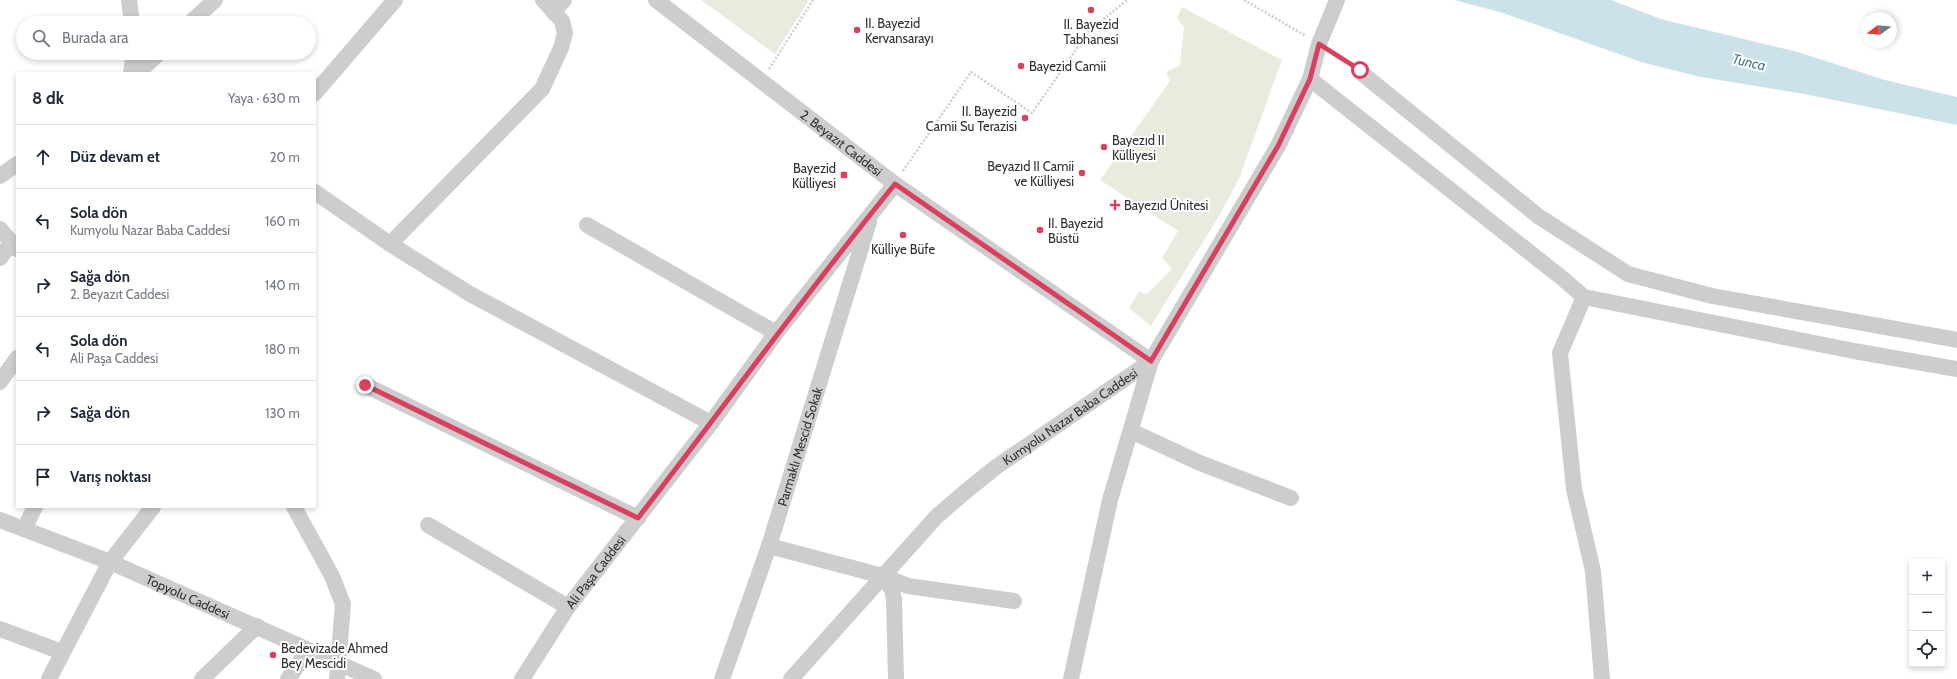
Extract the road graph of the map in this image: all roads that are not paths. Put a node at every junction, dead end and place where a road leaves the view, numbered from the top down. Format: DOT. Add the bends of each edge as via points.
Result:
graph roads {
  1 [pos="129,0"];
  2 [pos="215,0"];
  3 [pos="395,0"];
  4 [pos="564,0"];
  5 [pos="656,0"];
  6 [pos="1337,0"];
  7 [pos="548,6"];
  8 [pos="131,16"];
  9 [pos="198,16"];
  10 [pos="133,60"];
  11 [pos="152,60"];
  12 [pos="1360,70"];
  13 [pos="131,72"];
  14 [pos="139,72"];
  15 [pos="1310,79"];
  16 [pos="316,92"];
  17 [pos="16,165"];
  18 [pos="0,176"];
  19 [pos="895,184"];
  20 [pos="316,193"];
  21 [pos="872,212"];
  22 [pos="587,224"];
  23 [pos="0,229"];
  24 [pos="390,244"];
  25 [pos="14,246"];
  26 [pos="0,258"];
  27 [pos="1584,297"];
  28 [pos="776,333"];
  29 [pos="1957,340"];
  30 [pos="16,359"];
  31 [pos="1151,361"];
  32 [pos="1957,369"];
  33 [pos="0,382"];
  34 [pos="365,385"];
  35 [pos="712,423"];
  36 [pos="1131,431"];
  37 [pos="1291,498"];
  38 [pos="34,508"];
  39 [pos="152,508"];
  40 [pos="295,508"];
  41 [pos="638,518"];
  42 [pos="0,520"];
  43 [pos="428,525"];
  44 [pos="24,529"];
  45 [pos="769,546"];
  46 [pos="110,562"];
  47 [pos="883,576"];
  48 [pos="1014,601"];
  49 [pos="568,607"];
  50 [pos="256,626"];
  51 [pos="0,629"];
  52 [pos="308,651"];
  53 [pos="62,652"];
  54 [pos="338,672"];
  55 [pos="49,679"];
  56 [pos="202,679"];
  57 [pos="288,679"];
  58 [pos="374,679"];
  59 [pos="522,679"];
  60 [pos="722,679"];
  61 [pos="791,679"];
  62 [pos="896,679"];
  63 [pos="1071,679"];
  64 [pos="1602,679"];
  1 -- 8 [label="street"];
  2 -- 9 [label="street"];
  3 -- 16 [label="street"];
  4 -- 7 [label="street"];
  5 -- 19 [label="street, 2. Beyazıt Caddesi"];
  6 -- 15 [label="street, Kumyolu Nazar Baba Caddesi" via="1319,44"];
  7 -- 24 [label="street" via="562,21 565,33 542,89"];
  10 -- 13 [label="street"];
  11 -- 14 [label="street"];
  12 -- 29 [label="street" via="1538,216 1628,274 1712,296"];
  15 -- 27 [label="street"];
  15 -- 31 [label="street, Kumyolu Nazar Baba Caddesi" via="1278,146"];
  17 -- 18 [label="street"];
  19 -- 21 [label="street, Ali Paşa Caddesi"];
  19 -- 31 [label="street, 2. Beyazıt Caddesi"];
  20 -- 24 [label="street"];
  21 -- 28 [label="street, Ali Paşa Caddesi"];
  21 -- 45 [label="street, Parmaklı Mescid Sokak"];
  22 -- 28 [label="street"];
  23 -- 25 [label="street"];
  24 -- 35 [label="street" via="470,294"];
  25 -- 26 [label="street"];
  27 -- 32 [label="street" via="1846,350"];
  27 -- 64 [label="street" via="1560,353 1574,489 1593,571"];
  28 -- 35 [label="street, Ali Paşa Caddesi"];
  30 -- 33 [label="street"];
  31 -- 36 [label="street"];
  31 -- 47 [label="street, Kumyolu Nazar Baba Caddesi" via="996,466 936,518"];
  34 -- 41 [label="street"];
  35 -- 41 [label="street, Ali Paşa Caddesi"];
  36 -- 37 [label="street" via="1200,463"];
  36 -- 63 [label="street" via="1110,500"];
  38 -- 44 [label="street"];
  39 -- 46 [label="street"];
  40 -- 54 [label="street" via="332,576 343,604"];
  41 -- 49 [label="street, Ali Paşa Caddesi"];
  42 -- 44 [label="street, Topyolu Caddesi"];
  43 -- 49 [label="street"];
  44 -- 46 [label="street, Topyolu Caddesi"];
  45 -- 47 [label="street"];
  45 -- 60 [label="street, Parmaklı Mescid Sokak"];
  46 -- 50 [label="street, Topyolu Caddesi"];
  46 -- 53 [label="street"];
  47 -- 48 [label="street" via="908,586"];
  47 -- 61 [label="street, Kumyolu Nazar Baba Caddesi"];
  47 -- 62 [label="street" via="892,590 894,599"];
  49 -- 59 [label="street, Ali Paşa Caddesi"];
  50 -- 52 [label="street, Topyolu Caddesi"];
  50 -- 56 [label="street"];
  51 -- 53 [label="street"];
  52 -- 54 [label="street, Topyolu Caddesi"];
  52 -- 57 [label="street"];
  53 -- 55 [label="street"];
  54 -- 58 [label="street, Topyolu Caddesi"];
}
